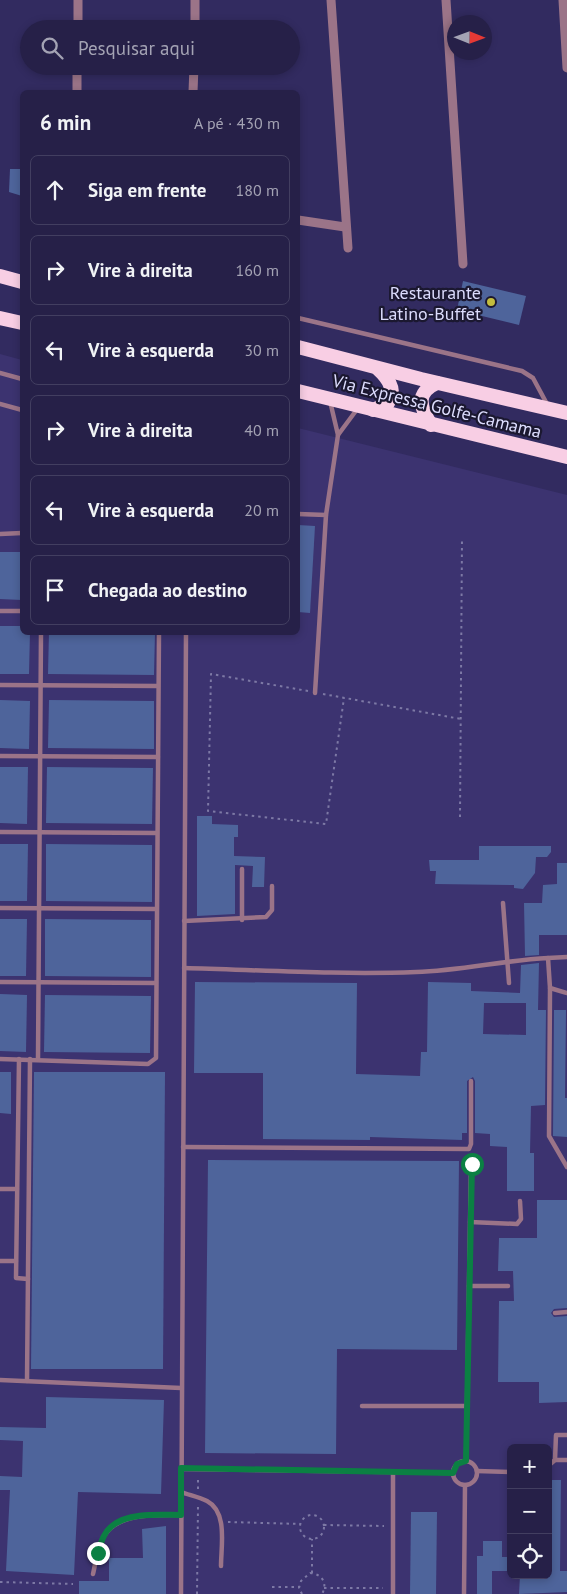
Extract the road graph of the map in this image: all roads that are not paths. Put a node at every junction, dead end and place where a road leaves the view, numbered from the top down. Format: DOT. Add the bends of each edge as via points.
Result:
graph roads {
  1 [pos="78,0"];
  2 [pos="195,0"];
  3 [pos="331,0"];
  4 [pos="446,0"];
  5 [pos="563,0"];
  6 [pos="78,20"];
  7 [pos="195,20"];
  8 [pos="567,68"];
  9 [pos="77,75"];
  10 [pos="194,75"];
  11 [pos="77,90"];
  12 [pos="193,90"];
  13 [pos="300,220"];
  14 [pos="345,226"];
  15 [pos="348,248"];
  16 [pos="462,264"];
  17 [pos="0,276"];
  18 [pos="20,281"];
  19 [pos="300,318"];
  20 [pos="0,319"];
  21 [pos="20,323"];
  22 [pos="300,348"];
  23 [pos="378,369"];
  24 [pos="0,373"];
  25 [pos="20,378"];
  26 [pos="437,383"];
  27 [pos="300,392"];
  28 [pos="329,399"];
  29 [pos="0,404"];
  30 [pos="358,407"];
  31 [pos="20,409"];
  32 [pos="550,409"];
  33 [pos="373,410"];
  34 [pos="567,413"];
  35 [pos="432,425"];
  36 [pos="338,434"];
  37 [pos="567,457"];
  38 [pos="300,514"];
  39 [pos="326,515"];
  40 [pos="20,533"];
  41 [pos="0,534"];
  42 [pos="0,611"];
  43 [pos="20,612"];
  44 [pos="41,635"];
  45 [pos="159,635"];
  46 [pos="186,635"];
  47 [pos="0,686"];
  48 [pos="40,686"];
  49 [pos="158,686"];
  50 [pos="315,692"];
  51 [pos="0,756"];
  52 [pos="40,756"];
  53 [pos="158,757"];
  54 [pos="0,832"];
  55 [pos="39,832"];
  56 [pos="157,833"];
  57 [pos="242,869"];
  58 [pos="272,886"];
  59 [pos="502,903"];
  60 [pos="0,908"];
  61 [pos="39,908"];
  62 [pos="156,909"];
  63 [pos="242,920"];
  64 [pos="184,921"];
  65 [pos="567,957"];
  66 [pos="548,958"];
  67 [pos="507,961"];
  68 [pos="184,968"];
  69 [pos="0,982"];
  70 [pos="38,982"];
  71 [pos="156,983"];
  72 [pos="509,983"];
  73 [pos="550,988"];
  74 [pos="567,993"];
  75 [pos="0,1059"];
  76 [pos="19,1059"];
  77 [pos="30,1059"];
  78 [pos="38,1059"];
  79 [pos="471,1080"];
  80 [pos="183,1147"];
  81 [pos="472,1164"];
  82 [pos="567,1167"];
  83 [pos="0,1189"];
  84 [pos="17,1189"];
  85 [pos="520,1201"];
  86 [pos="470,1222"];
  87 [pos="0,1261"];
  88 [pos="16,1261"];
  89 [pos="28,1279"];
  90 [pos="469,1286"];
  91 [pos="508,1286"];
  92 [pos="567,1312"];
  93 [pos="555,1313"];
  94 [pos="0,1380"];
  95 [pos="27,1381"];
  96 [pos="182,1388"];
  97 [pos="362,1406"];
  98 [pos="467,1406"];
  99 [pos="567,1435"];
  100 [pos="555,1460"];
  101 [pos="567,1460"];
  102 [pos="466,1461"];
  103 [pos="552,1463"];
  104 [pos="181,1468"];
  105 [pos="477,1471"];
  106 [pos="393,1472"];
  107 [pos="507,1472"];
  108 [pos="453,1473"];
  109 [pos="466,1484"];
  110 [pos="181,1492"];
  111 [pos="181,1515"];
  112 [pos="221,1566"];
  113 [pos="93,1574"];
  114 [pos="181,1594"];
  115 [pos="393,1594"];
  116 [pos="464,1594"];
  1 -- 6 [label="street"];
  2 -- 7 [label="street"];
  3 -- 14 [label="street"];
  4 -- 16 [label="street"];
  5 -- 8 [label="street"];
  9 -- 11 [label="street"];
  10 -- 12 [label="street"];
  13 -- 14 [label="street"];
  14 -- 15 [label="street"];
  17 -- 18 [label="highway"];
  19 -- 32 [label="lane" via="522,370 534,378"];
  20 -- 21 [label="highway"];
  22 -- 23 [label="highway, Via Expressa Golfe-Camama"];
  23 -- 26 [label="highway, Via Expressa Golfe-Camama"];
  23 -- 33 [label="highway" via="389,382 392,394 388,403"];
  24 -- 25 [label="lane"];
  26 -- 32 [label="highway, Via Expressa Golfe-Camama"];
  26 -- 35 [label="highway" via="426,389 422,396 422,407"];
  27 -- 28 [label="highway, Via Expressa Golfe-Camama"];
  28 -- 30 [label="highway, Via Expressa Golfe-Camama"];
  28 -- 36 [label="lane"];
  29 -- 31 [label="lane"];
  30 -- 33 [label="highway, Via Expressa Golfe-Camama"];
  30 -- 36 [label="lane"];
  32 -- 34 [label="highway, Via Expressa Golfe-Camama"];
  33 -- 35 [label="highway, Via Expressa Golfe-Camama"];
  35 -- 37 [label="highway, Via Expressa Golfe-Camama"];
  36 -- 39 [label="lane"];
  38 -- 39 [label="lane"];
  39 -- 50 [label="lane"];
  40 -- 41 [label="lane"];
  42 -- 43 [label="lane"];
  44 -- 48 [label="lane"];
  45 -- 49 [label="lane"];
  46 -- 64 [label="lane"];
  47 -- 48 [label="lane"];
  48 -- 49 [label="lane"];
  48 -- 52 [label="lane"];
  49 -- 53 [label="lane"];
  51 -- 52 [label="lane"];
  52 -- 53 [label="lane"];
  52 -- 55 [label="lane"];
  53 -- 56 [label="lane"];
  54 -- 55 [label="lane"];
  55 -- 56 [label="lane"];
  55 -- 61 [label="lane"];
  56 -- 62 [label="lane"];
  57 -- 63 [label="lane"];
  58 -- 63 [label="lane" via="271,914 266,918"];
  59 -- 67 [label="lane"];
  60 -- 61 [label="lane"];
  61 -- 62 [label="lane"];
  61 -- 70 [label="lane"];
  62 -- 71 [label="lane"];
  63 -- 64 [label="lane"];
  64 -- 68 [label="lane"];
  65 -- 66 [label="lane"];
  66 -- 67 [label="lane"];
  66 -- 73 [label="lane"];
  67 -- 68 [label="lane" via="416,972"];
  67 -- 72 [label="lane"];
  68 -- 80 [label="lane"];
  69 -- 70 [label="lane"];
  70 -- 71 [label="lane"];
  70 -- 78 [label="lane"];
  71 -- 78 [label="lane" via="155,1061 148,1064"];
  73 -- 74 [label="lane"];
  73 -- 82 [label="lane" via="548,1136"];
  75 -- 76 [label="lane"];
  76 -- 77 [label="lane"];
  76 -- 84 [label="lane"];
  77 -- 78 [label="lane"];
  77 -- 89 [label="lane"];
  79 -- 80 [label="lane" via="469,1150"];
  80 -- 96 [label="lane"];
  81 -- 86 [label="lane"];
  83 -- 84 [label="lane"];
  84 -- 88 [label="lane"];
  85 -- 86 [label="lane" via="521,1219 517,1224"];
  86 -- 90 [label="lane"];
  87 -- 88 [label="lane"];
  88 -- 89 [label="lane" via="16,1279"];
  89 -- 95 [label="lane"];
  90 -- 91 [label="lane"];
  90 -- 98 [label="lane"];
  92 -- 93 [label="lane"];
  94 -- 95 [label="lane"];
  95 -- 96 [label="lane"];
  96 -- 104 [label="lane"];
  97 -- 98 [label="lane"];
  98 -- 102 [label="lane"];
  99 -- 100 [label="lane" via="556,1435"];
  100 -- 101 [label="lane"];
  100 -- 103 [label="lane"];
  102 -- 105 [label="lane" via="474,1464"];
  102 -- 108 [label="lane" via="457,1464"];
  104 -- 106 [label="lane"];
  104 -- 110 [label="lane"];
  105 -- 107 [label="lane"];
  105 -- 109 [label="lane" via="473,1482"];
  106 -- 108 [label="lane"];
  106 -- 115 [label="lane"];
  108 -- 109 [label="lane" via="458,1482"];
  109 -- 116 [label="lane"];
  110 -- 111 [label="lane"];
  110 -- 112 [label="lane" via="215,1506 220,1516"];
  111 -- 113 [label="lane" via="128,1519 112,1526 102,1537"];
  111 -- 114 [label="lane"];
}
